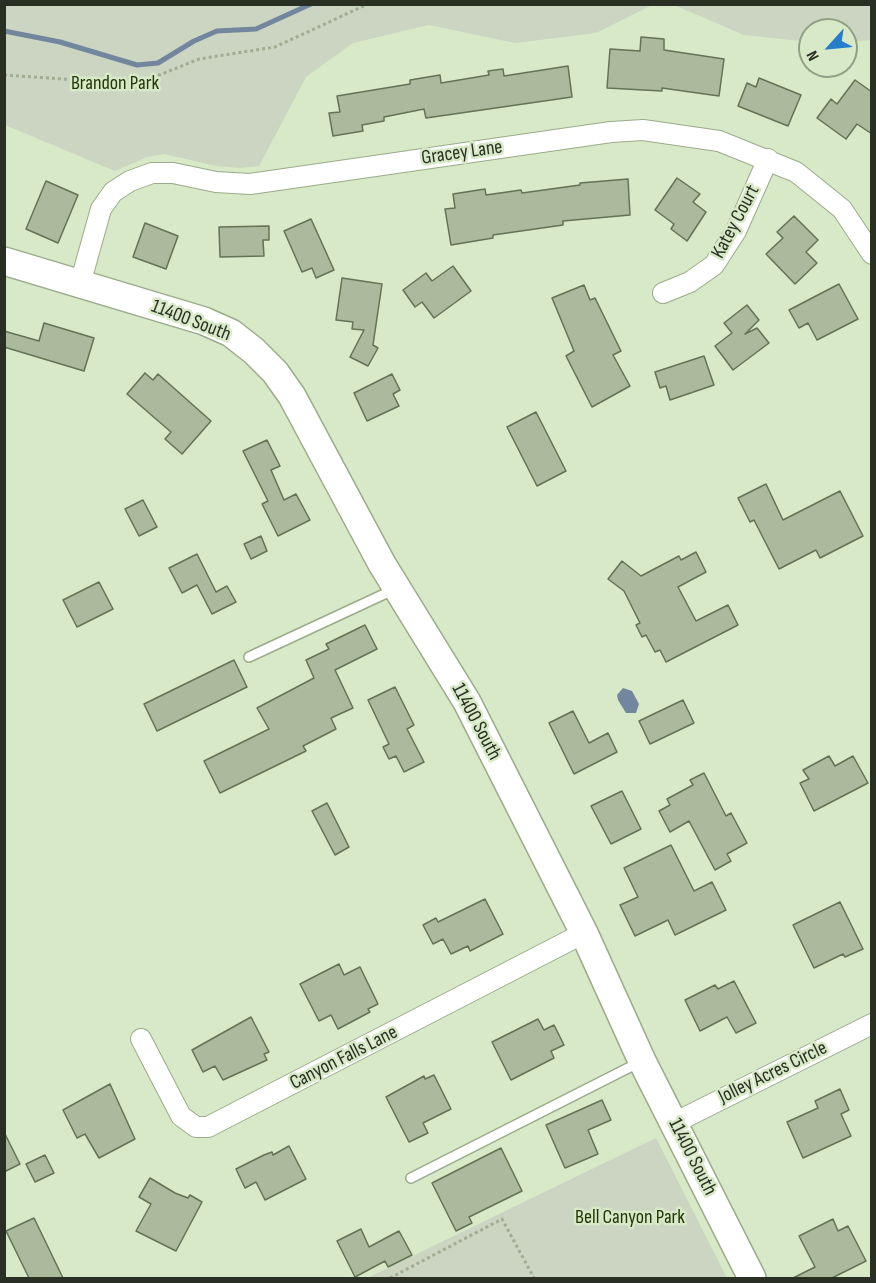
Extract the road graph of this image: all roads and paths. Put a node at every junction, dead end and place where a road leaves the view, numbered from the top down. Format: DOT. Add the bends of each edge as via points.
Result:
graph roads {
  1 [pos="368,4"];
  2 [pos="4,75"];
  3 [pos="768,159"];
  4 [pos="872,254"];
  5 [pos="4,261"];
  6 [pos="80,284"];
  7 [pos="663,293"];
  8 [pos="397,588"];
  9 [pos="249,657"];
  10 [pos="584,933"];
  11 [pos="872,1024"];
  12 [pos="141,1039"];
  13 [pos="642,1061"];
  14 [pos="675,1123"];
  15 [pos="411,1178"];
  16 [pos="390,1278"];
  17 [pos="534,1278"];
  18 [pos="752,1278"];
  1 -- 2 [label="path" via="274,47 199,59 137,84"];
  3 -- 4 [label="street, Gracey Lane" via="796,172 842,209"];
  3 -- 6 [label="street, Gracey Lane" via="719,141 644,130 250,184 152,173 113,192 101,209"];
  3 -- 7 [label="street, Katey Court" via="736,231 714,265 690,282"];
  5 -- 6 [label="street, 11400 South"];
  6 -- 8 [label="street, 11400 South" via="204,321 231,333 254,351 292,396"];
  8 -- 9 [label="lane"];
  8 -- 10 [label="street, 11400 South" via="467,702"];
  10 -- 12 [label="street, Canyon Falls Lane" via="208,1127 190,1124 181,1116"];
  10 -- 13 [label="street, 11400 South"];
  11 -- 14 [label="street, Jolley Acres Circle"];
  13 -- 14 [label="street, 11400 South"];
  13 -- 15 [label="lane"];
  14 -- 18 [label="street, 11400 South"];
  16 -- 17 [label="path" via="502,1218"];
}
